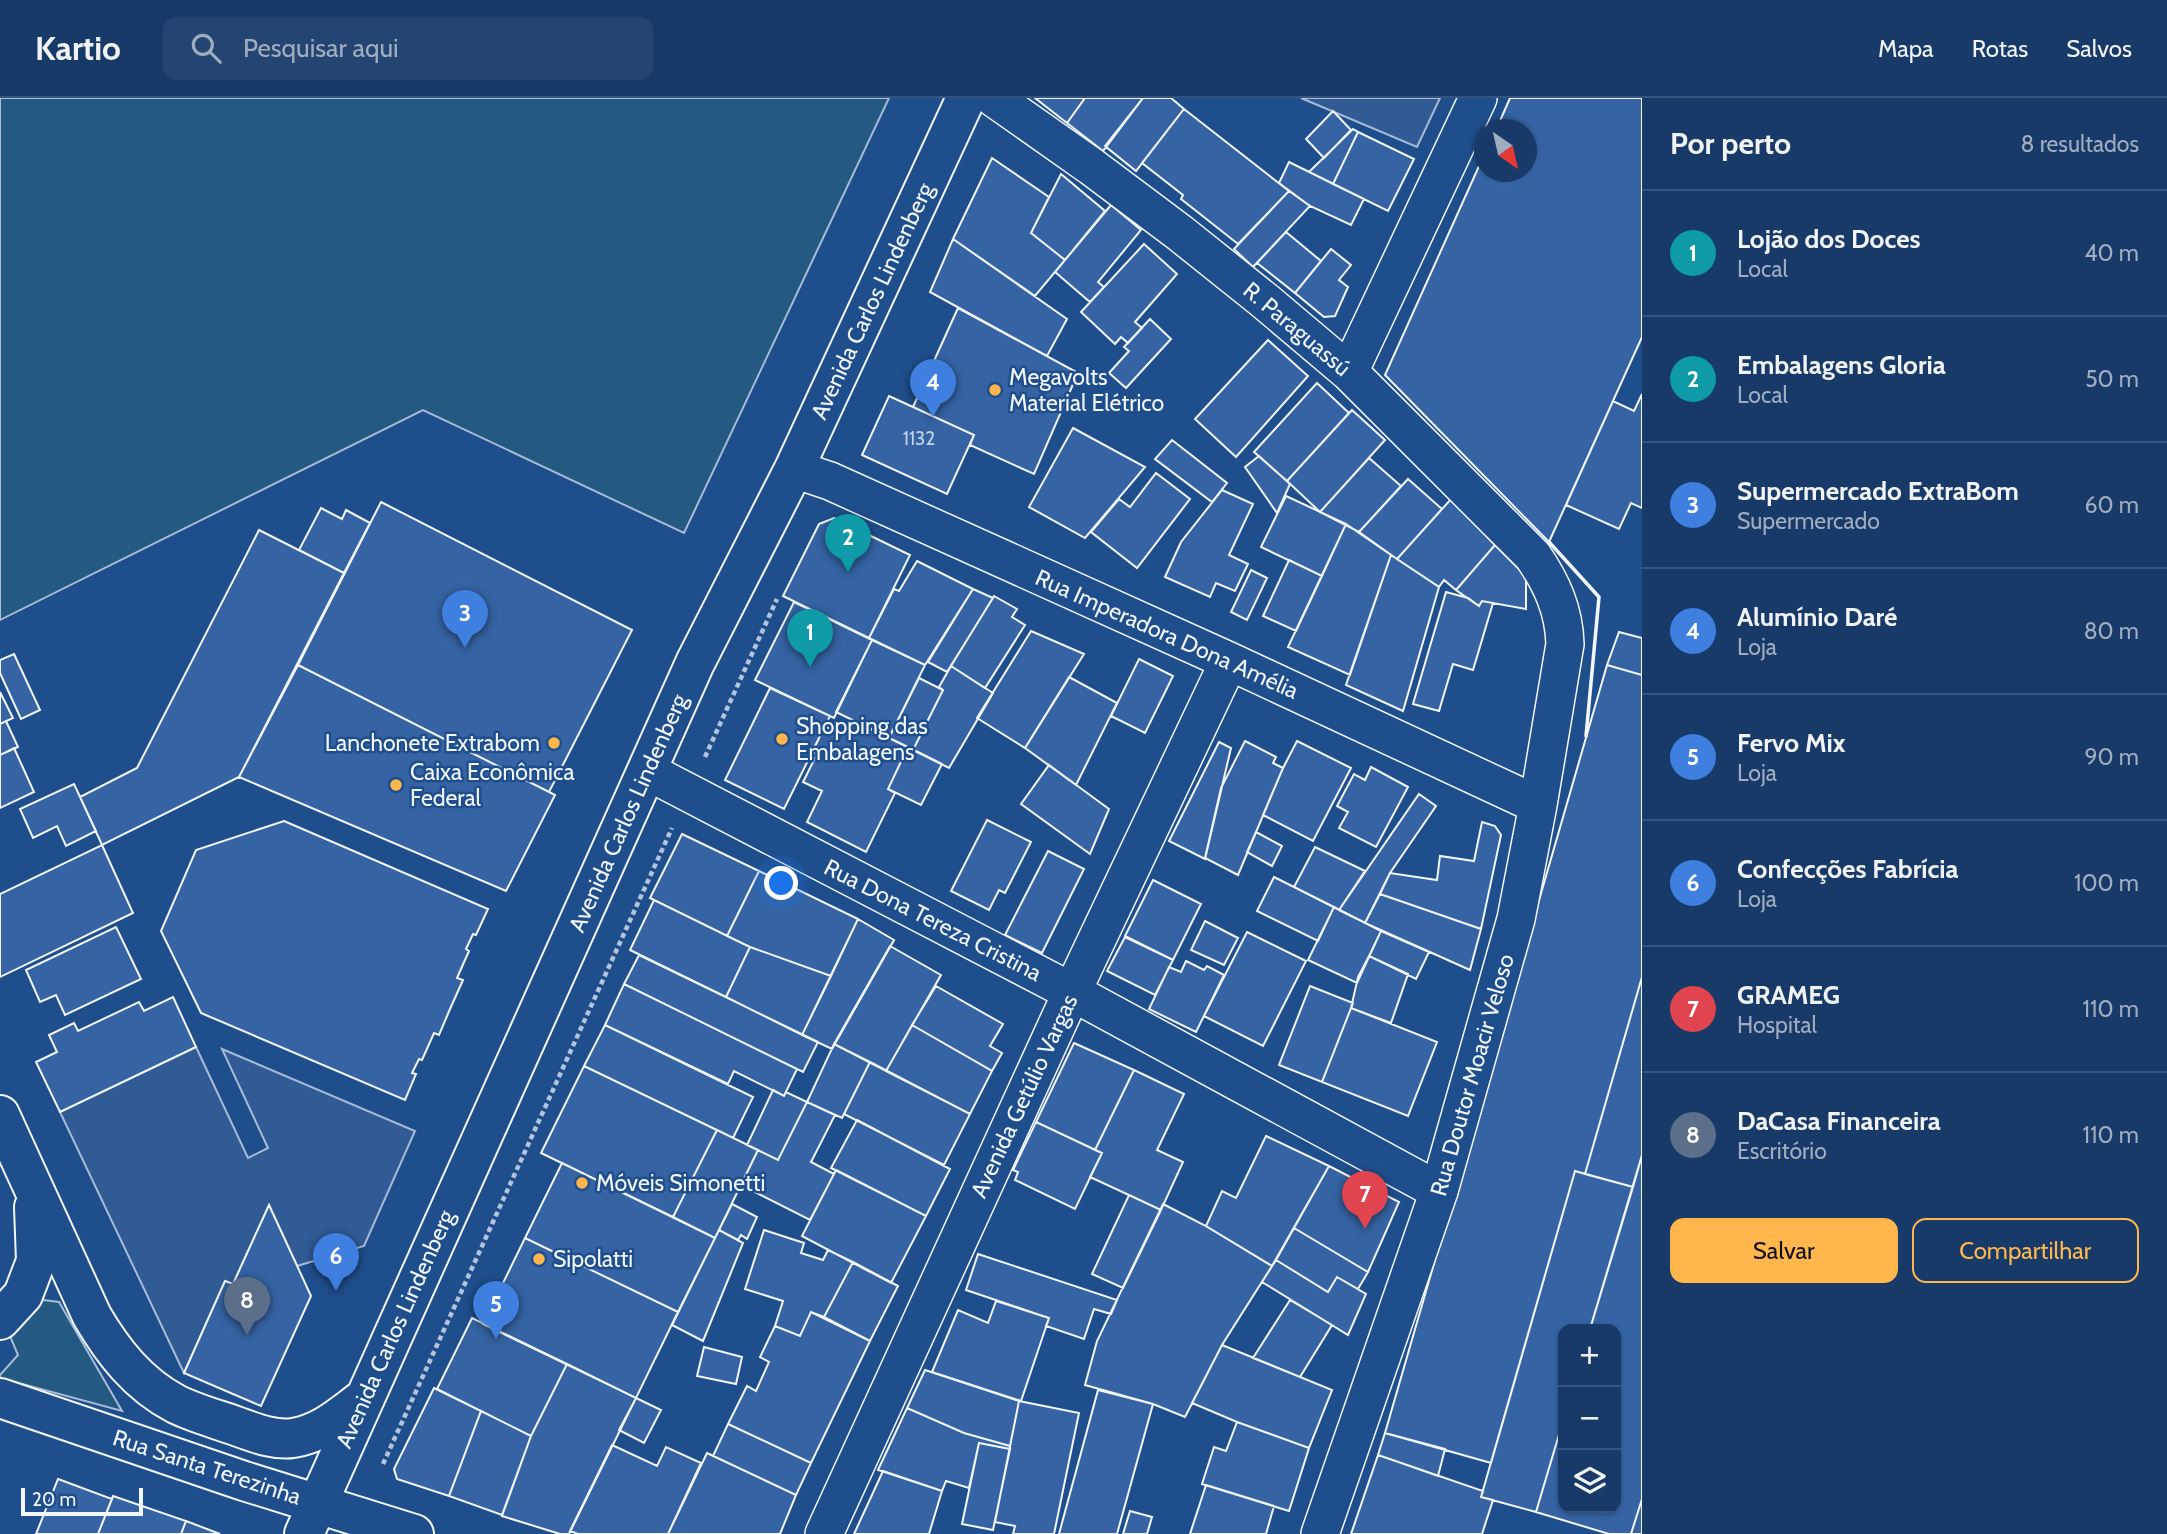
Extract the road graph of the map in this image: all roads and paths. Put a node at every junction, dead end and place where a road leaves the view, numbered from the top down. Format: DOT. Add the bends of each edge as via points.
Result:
graph roads {
  1 [pos="966,98"];
  2 [pos="994,98"];
  3 [pos="1478,98"];
  4 [pos="1349,372"];
  5 [pos="794,469"];
  6 [pos="1559,603"];
  7 [pos="1229,661"];
  8 [pos="647,771"];
  9 [pos="1538,805"];
  10 [pos="1072,992"];
  11 [pos="0,1115"];
  12 [pos="33,1187"];
  13 [pos="1439,1191"];
  14 [pos="0,1320"];
  15 [pos="0,1398"];
  16 [pos="364,1398"];
  17 [pos="311,1518"];
  18 [pos="414,1534"];
  19 [pos="824,1534"];
  20 [pos="1321,1534"];
  1 -- 5 [label="main road, Avenida Carlos Lindenberg"];
  2 -- 4 [label="street, R. Paraguassú" via="1180,233"];
  3 -- 4 [label="street"];
  4 -- 6 [label="street, R. Paraguassú" via="1533,556"];
  5 -- 7 [label="street, Rua Imperadora Dona Amélia" via="830,481"];
  5 -- 8 [label="main road, Avenida Carlos Lindenberg" via="721,609"];
  6 -- 9 [label="street, Rua Doutor Moacir Veloso" via="1565,644"];
  7 -- 9 [label="street, Rua Imperadora Dona Amélia"];
  7 -- 10 [label="street, Avenida Getúlio Vargas"];
  8 -- 10 [label="street, Rua Dona Tereza Cristina"];
  8 -- 16 [label="main road, Avenida Carlos Lindenberg"];
  9 -- 13 [label="street, Rua Doutor Moacir Veloso" via="1516,919"];
  10 -- 13 [label="street, Rua Dona Tereza Cristina"];
  10 -- 19 [label="street, Avenida Getúlio Vargas"];
  11 -- 12 [label="main road"];
  12 -- 14 [label="main road" via="36,1261 23,1295"];
  12 -- 16 [label="main road" via="105,1339 156,1392 177,1405 261,1435 291,1438 324,1429"];
  13 -- 20 [label="street, Rua Doutor Moacir Veloso"];
  15 -- 17 [label="main road, Rua Santa Terezinha" via="243,1481"];
  16 -- 17 [label="main road, Avenida Carlos Lindenberg"];
  17 -- 18 [label="main road, Rua Santa Terezinha"];
}
